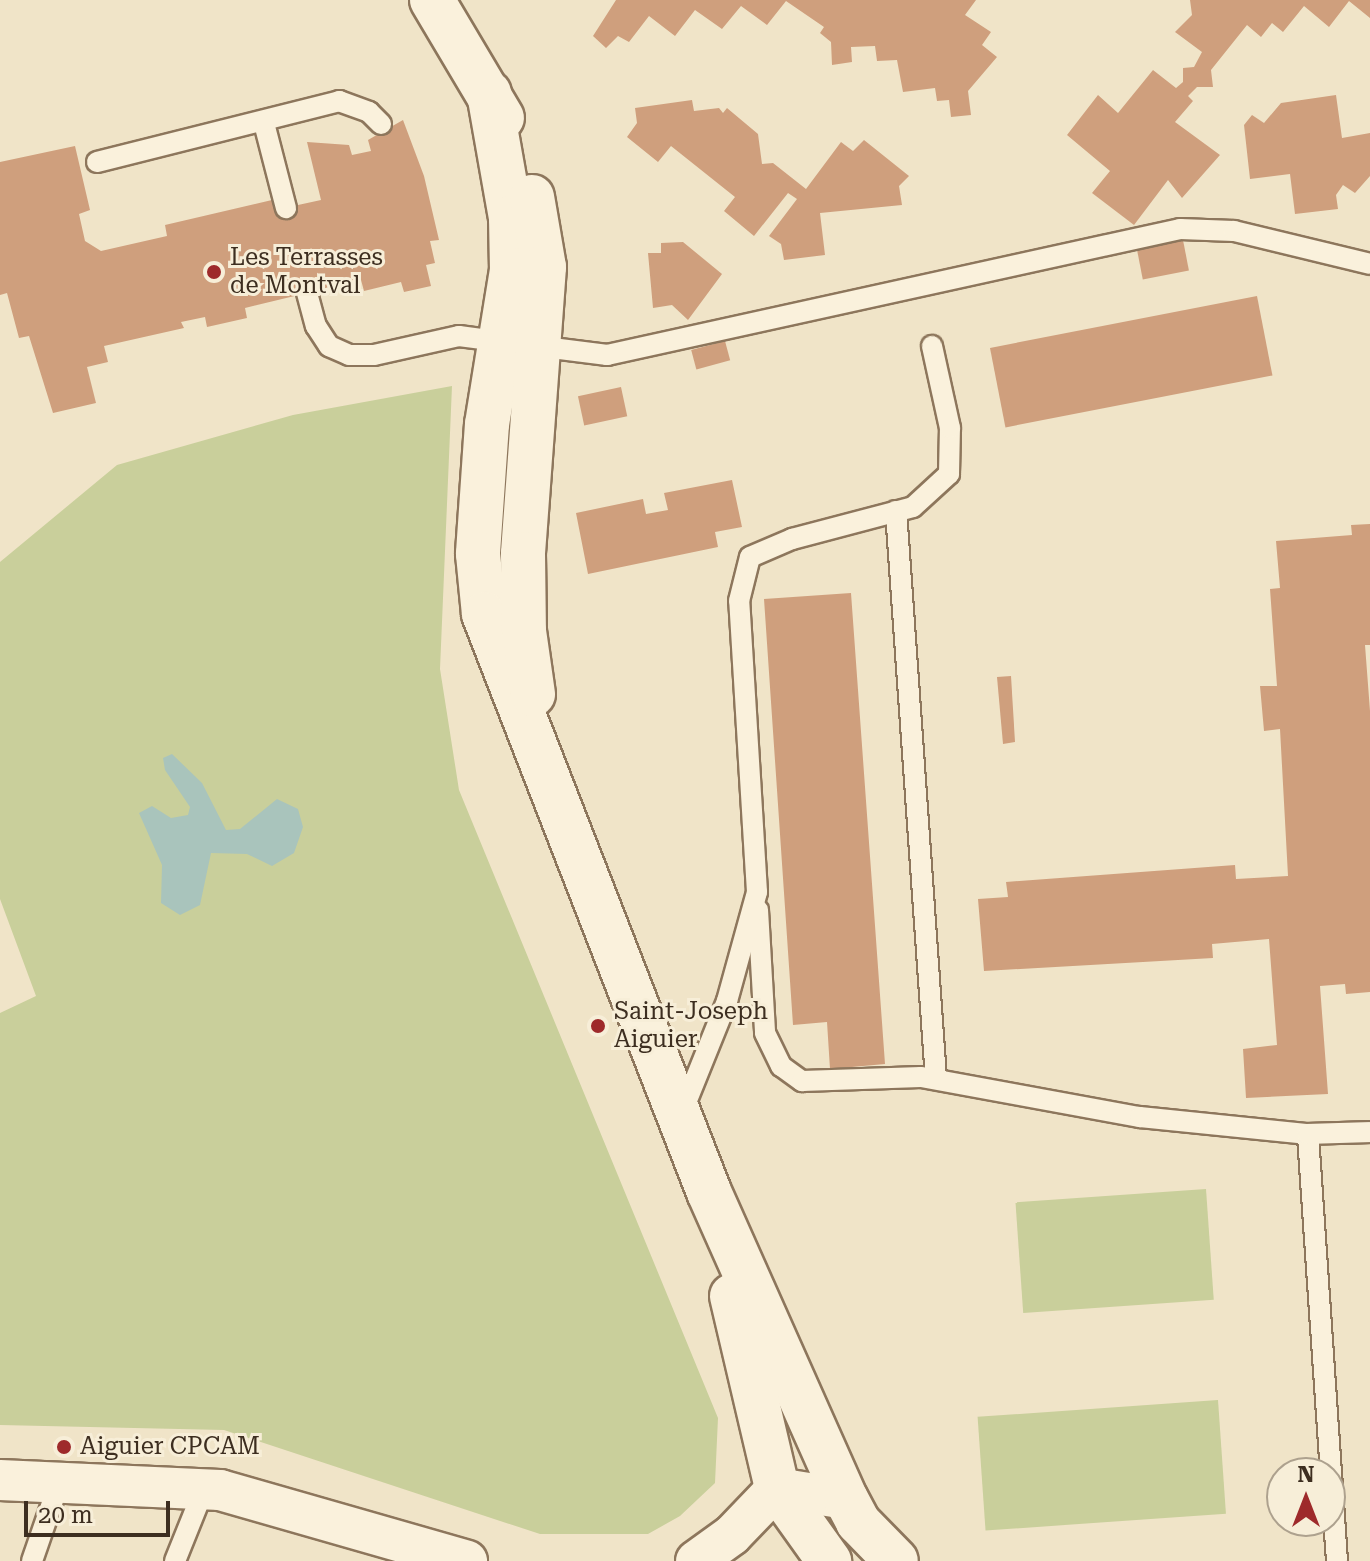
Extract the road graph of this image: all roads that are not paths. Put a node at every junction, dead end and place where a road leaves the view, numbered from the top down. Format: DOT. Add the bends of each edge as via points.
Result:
graph roads {
  1 [pos="432,0"];
  2 [pos="264,123"];
  3 [pos="381,124"];
  4 [pos="97,162"];
  5 [pos="286,208"];
  6 [pos="1370,264"];
  7 [pos="307,293"];
  8 [pos="520,344"];
  9 [pos="932,346"];
  10 [pos="896,511"];
  11 [pos="757,892"];
  12 [pos="936,1079"];
  13 [pos="680,1117"];
  14 [pos="1370,1132"];
  15 [pos="1308,1134"];
  16 [pos="709,1192"];
  17 [pos="0,1480"];
  18 [pos="59,1483"];
  19 [pos="777,1488"];
  20 [pos="204,1489"];
  21 [pos="855,1527"];
  22 [pos="32,1561"];
  23 [pos="175,1561"];
  24 [pos="467,1561"];
  25 [pos="696,1561"];
  26 [pos="829,1561"];
  27 [pos="896,1561"];
  28 [pos="1337,1561"];
  1 -- 8 [label="street" via="509,132 536,210 544,267"];
  2 -- 3 [label="lane" via="339,101 369,112"];
  2 -- 4 [label="lane"];
  2 -- 5 [label="lane"];
  6 -- 8 [label="lane" via="1234,231 1180,229 607,355"];
  7 -- 8 [label="lane" via="316,326 329,346 349,355 374,355 459,336"];
  8 -- 13 [label="street" via="524,631 542,757"];
  9 -- 10 [label="lane" via="950,428 949,474 913,507"];
  10 -- 11 [label="lane" via="792,539 750,557 739,601"];
  10 -- 12 [label="lane"];
  11 -- 12 [label="lane" via="765,1033 781,1066 802,1081"];
  11 -- 13 [label="lane" via="727,1001"];
  12 -- 15 [label="lane" via="1140,1117"];
  13 -- 16 [label="street"];
  14 -- 15 [label="lane"];
  15 -- 28 [label="lane"];
  16 -- 19 [label="street"];
  16 -- 21 [label="street"];
  17 -- 18 [label="street"];
  18 -- 20 [label="street"];
  18 -- 22 [label="lane"];
  19 -- 21 [label="street"];
  19 -- 25 [label="street" via="732,1535"];
  19 -- 26 [label="street"];
  20 -- 23 [label="lane"];
  20 -- 24 [label="street" via="268,1500"];
  21 -- 27 [label="street"];
}
